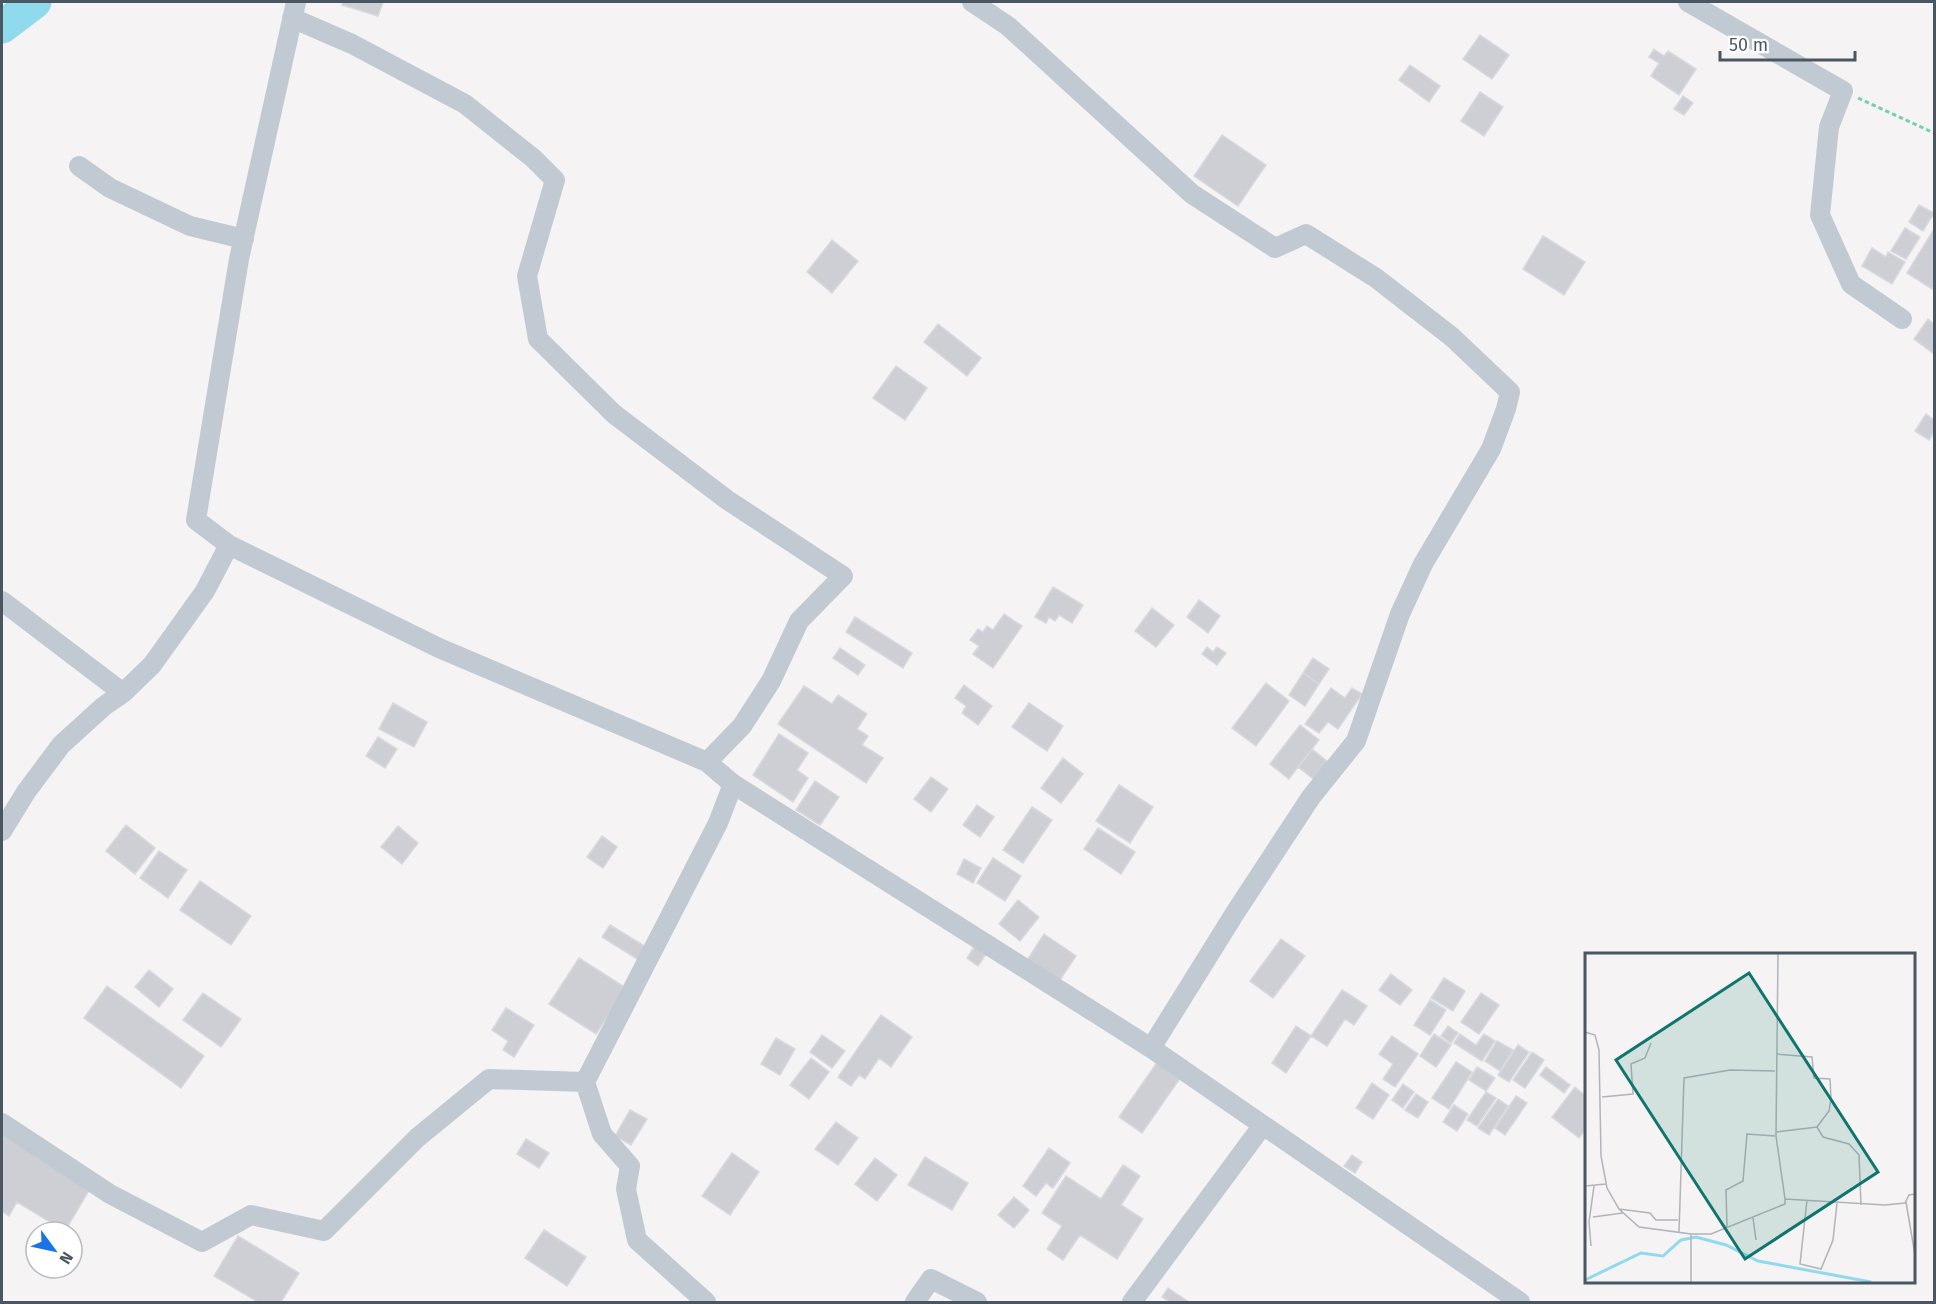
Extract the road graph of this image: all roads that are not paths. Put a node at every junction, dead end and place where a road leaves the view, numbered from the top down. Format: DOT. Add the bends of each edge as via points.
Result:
graph roads {
  1 [pos="972,2"];
  2 [pos="1688,2"];
  3 [pos="294,10"];
  4 [pos="79,166"];
  5 [pos="244,239"];
  6 [pos="1902,319"];
  7 [pos="229,545"];
  8 [pos="2,601"];
  9 [pos="123,693"];
  10 [pos="706,762"];
  11 [pos="733,784"];
  12 [pos="2,831"];
  13 [pos="1151,1048"];
  14 [pos="585,1082"];
  15 [pos="2,1123"];
  16 [pos="1263,1125"];
  17 [pos="706,1302"];
  18 [pos="915,1302"];
  19 [pos="977,1302"];
  20 [pos="1132,1302"];
  21 [pos="1521,1302"];
  1 -- 13 [label="street" via="1008,26 1192,195 1275,248 1306,234 1376,278 1452,337 1510,392 1491,449 1423,564 1400,614 1356,741 1311,798"];
  2 -- 6 [label="street" via="1843,91 1829,127 1820,215 1851,284"];
  3 -- 5 [label="street"];
  3 -- 10 [label="street" via="465,104 555,180 527,276 538,339 614,414 726,499 843,576 799,621 766,690 742,726"];
  4 -- 5 [label="street" via="110,188 190,226"];
  5 -- 7 [label="street" via="196,520"];
  7 -- 9 [label="street" via="205,591 152,665"];
  7 -- 10 [label="street" via="439,648"];
  8 -- 9 [label="street"];
  9 -- 12 [label="street" via="61,745"];
  10 -- 11 [label="street"];
  11 -- 13 [label="street"];
  11 -- 14 [label="street" via="718,823"];
  13 -- 16 [label="street"];
  14 -- 15 [label="street" via="489,1079 417,1138 324,1230 251,1215 202,1242 110,1194"];
  14 -- 17 [label="street" via="602,1134 630,1166 626,1189 637,1240"];
  16 -- 20 [label="street"];
  16 -- 21 [label="street"];
  18 -- 19 [label="street" via="931,1279"];
}
